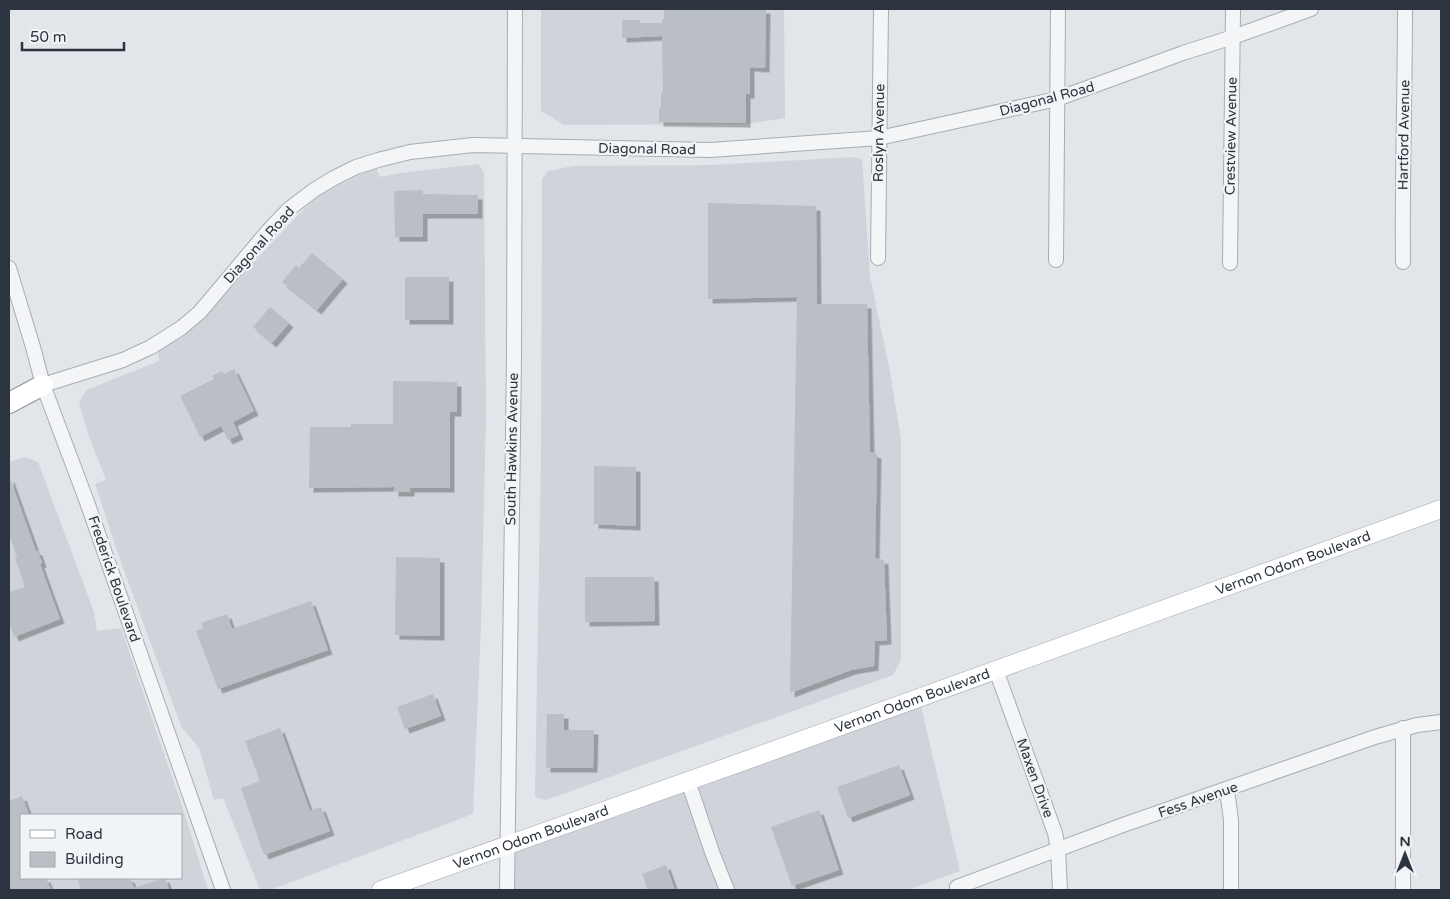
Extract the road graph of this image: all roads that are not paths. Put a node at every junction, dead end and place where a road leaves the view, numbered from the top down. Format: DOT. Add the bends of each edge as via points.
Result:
graph roads {
  1 [pos="515,9"];
  2 [pos="880,9"];
  3 [pos="1058,9"];
  4 [pos="1233,9"];
  5 [pos="1311,9"];
  6 [pos="1405,9"];
  7 [pos="1233,38"];
  8 [pos="1057,99"];
  9 [pos="879,138"];
  10 [pos="514,145"];
  11 [pos="878,258"];
  12 [pos="1056,260"];
  13 [pos="1230,262"];
  14 [pos="1403,262"];
  15 [pos="9,268"];
  16 [pos="43,385"];
  17 [pos="9,392"];
  18 [pos="9,403"];
  19 [pos="1441,509"];
  20 [pos="996,670"];
  21 [pos="1441,722"];
  22 [pos="1403,728"];
  23 [pos="688,781"];
  24 [pos="1227,790"];
  25 [pos="507,846"];
  26 [pos="1058,849"];
  27 [pos="957,887"];
  28 [pos="223,890"];
  29 [pos="381,890"];
  30 [pos="507,890"];
  31 [pos="727,890"];
  32 [pos="1060,890"];
  33 [pos="1231,890"];
  34 [pos="1403,890"];
  1 -- 10 [label="street, South Hawkins Avenue"];
  2 -- 9 [label="street, Roslyn Avenue"];
  3 -- 8 [label="street"];
  4 -- 7 [label="street, Crestview Avenue"];
  5 -- 7 [label="street, Diagonal Road"];
  6 -- 14 [label="street, Hartford Avenue"];
  7 -- 8 [label="street, Diagonal Road"];
  7 -- 13 [label="street, Crestview Avenue"];
  8 -- 9 [label="street, Diagonal Road"];
  8 -- 12 [label="street"];
  9 -- 10 [label="street, Diagonal Road" via="710,150"];
  9 -- 11 [label="street, Roslyn Avenue"];
  10 -- 16 [label="street, Diagonal Road" via="473,145 410,152 363,165 334,178 289,209 200,312 182,328 123,360"];
  10 -- 25 [label="street, South Hawkins Avenue"];
  15 -- 16 [label="street, Frederick Boulevard"];
  16 -- 17 [label="highway"];
  16 -- 18 [label="highway"];
  16 -- 28 [label="street, Frederick Boulevard"];
  19 -- 20 [label="main road, Vernon Odom Boulevard"];
  20 -- 23 [label="main road, Vernon Odom Boulevard"];
  20 -- 26 [label="street, Maxen Drive" via="1055,832"];
  21 -- 22 [label="street, Fess Avenue"];
  22 -- 24 [label="street, Fess Avenue"];
  22 -- 34 [label="street"];
  23 -- 25 [label="main road, Vernon Odom Boulevard"];
  23 -- 31 [label="street"];
  24 -- 26 [label="street, Fess Avenue"];
  24 -- 33 [label="street" via="1231,820"];
  25 -- 29 [label="main road, Vernon Odom Boulevard"];
  25 -- 30 [label="street, South Hawkins Avenue"];
  26 -- 27 [label="street, Fess Avenue"];
  26 -- 32 [label="street, Maxen Drive"];
}
